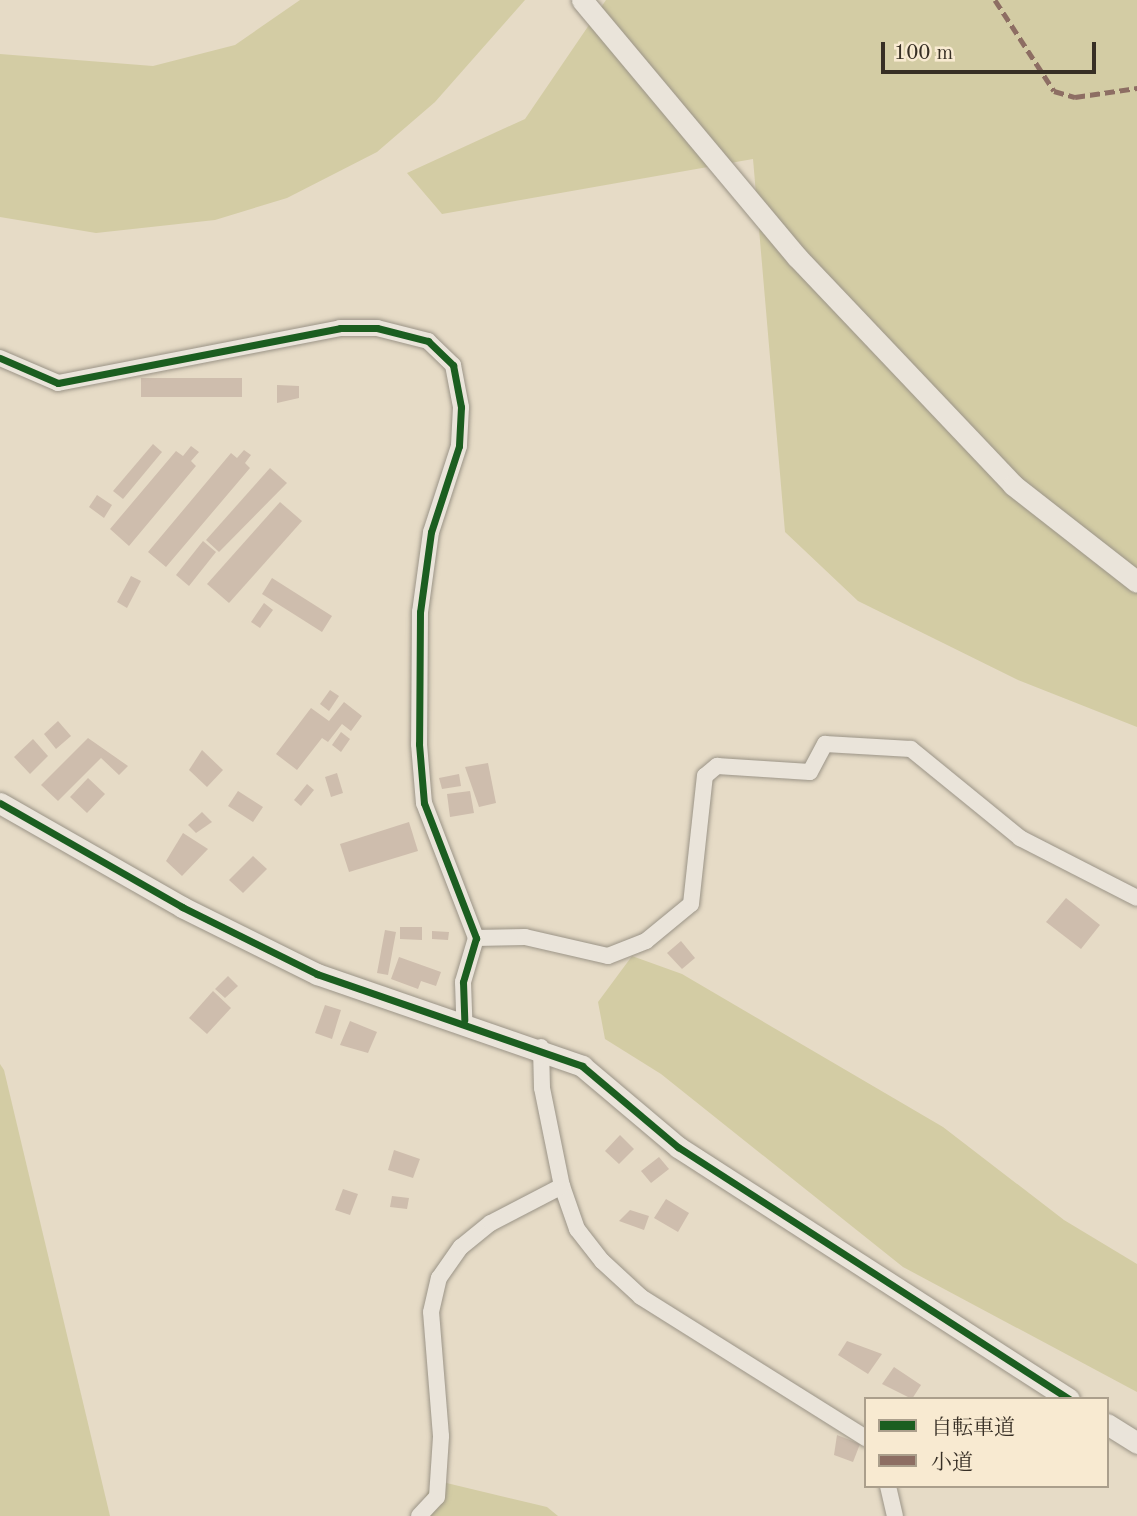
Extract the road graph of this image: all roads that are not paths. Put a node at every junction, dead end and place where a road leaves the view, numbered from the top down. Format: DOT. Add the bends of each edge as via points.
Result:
graph roads {
  1 [pos="582,0"];
  2 [pos="0,358"];
  3 [pos="1137,582"];
  4 [pos="0,803"];
  5 [pos="1137,898"];
  6 [pos="476,938"];
  7 [pos="464,1020"];
  8 [pos="541,1047"];
  9 [pos="562,1186"];
  10 [pos="1066,1397"];
  11 [pos="1109,1425"];
  12 [pos="864,1437"];
  13 [pos="1137,1443"];
  14 [pos="888,1488"];
  15 [pos="419,1516"];
  16 [pos="895,1516"];
  1 -- 3 [label="street" via="797,257 1013,485"];
  2 -- 6 [label="street" via="58,383 340,328 397,332 440,348 453,365 461,407 459,446 431,531 420,612 419,744 424,803"];
  4 -- 7 [label="street" via="182,907 317,974"];
  5 -- 6 [label="street" via="1020,838 911,749 825,744 810,772 717,766 705,776 691,904 646,941 608,956 525,937"];
  6 -- 7 [label="street" via="463,982"];
  7 -- 8 [label="street"];
  8 -- 9 [label="street" via="542,1088"];
  8 -- 10 [label="street" via="582,1066 678,1147"];
  9 -- 12 [label="street" via="577,1229 621,1281"];
  9 -- 15 [label="street" via="491,1223 461,1247 439,1278 431,1312 441,1436 437,1497"];
  11 -- 13 [label="street"];
  14 -- 16 [label="street"];
}
